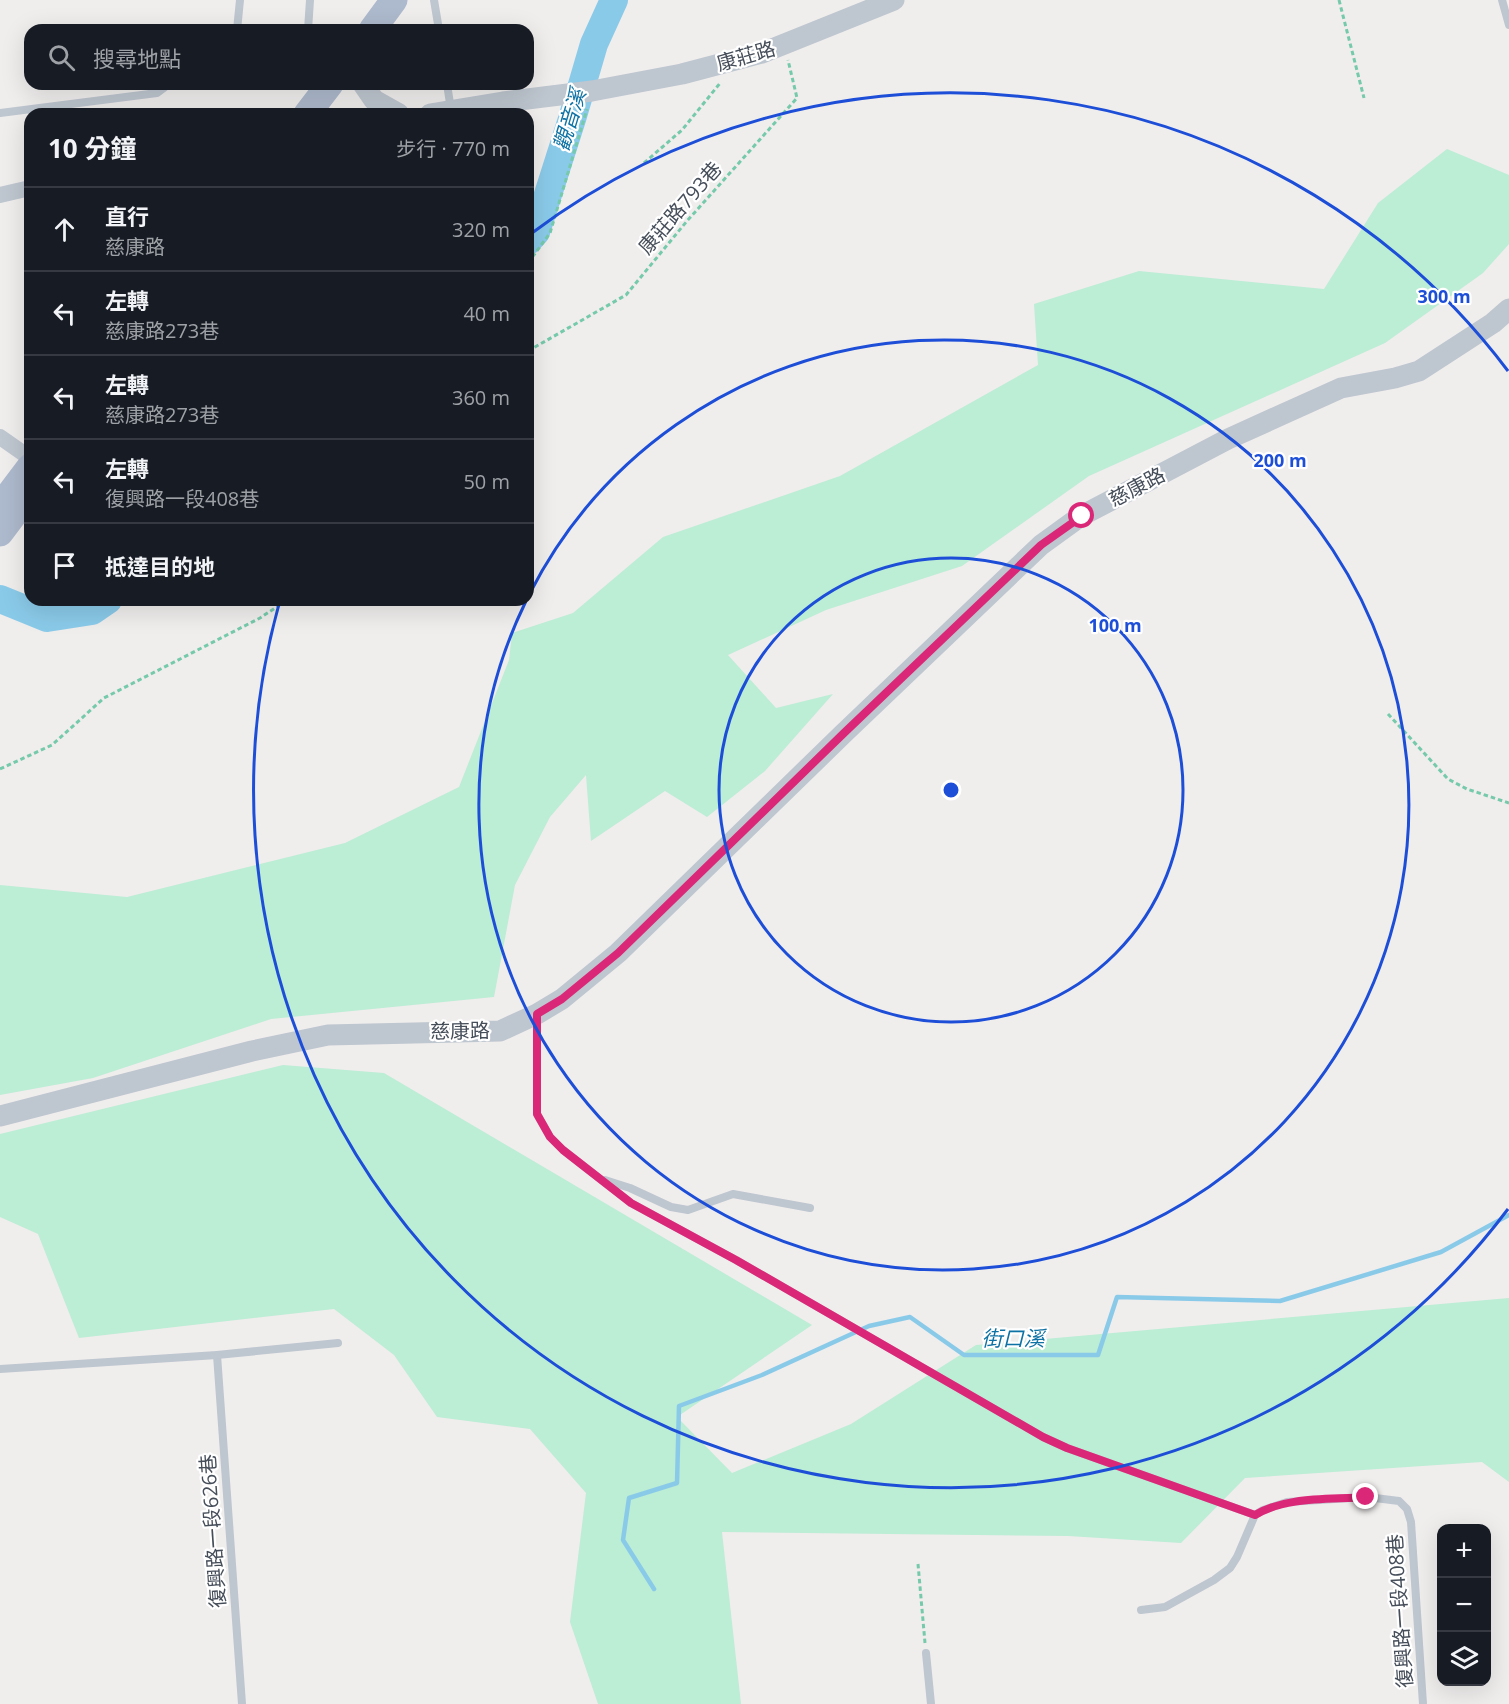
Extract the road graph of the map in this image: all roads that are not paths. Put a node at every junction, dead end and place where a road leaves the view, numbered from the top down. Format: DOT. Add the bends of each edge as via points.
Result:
graph roads {
  1 [pos="240,0"];
  2 [pos="310,0"];
  3 [pos="374,0"];
  4 [pos="394,0"];
  5 [pos="434,0"];
  6 [pos="894,0"];
  7 [pos="1502,0"];
  8 [pos="238,24"];
  9 [pos="308,24"];
  10 [pos="356,24"];
  11 [pos="376,24"];
  12 [pos="438,24"];
  13 [pos="1509,25"];
  14 [pos="161,90"];
  15 [pos="307,90"];
  16 [pos="325,90"];
  17 [pos="367,90"];
  18 [pos="448,90"];
  19 [pos="39,108"];
  20 [pos="294,108"];
  21 [pos="312,108"];
  22 [pos="388,108"];
  23 [pos="452,108"];
  24 [pos="466,108"];
  25 [pos="24,110"];
  26 [pos="0,113"];
  27 [pos="24,189"];
  28 [pos="0,195"];
  29 [pos="1509,309"];
  30 [pos="0,437"];
  31 [pos="24,454"];
  32 [pos="24,475"];
  33 [pos="24,501"];
  34 [pos="0,507"];
  35 [pos="0,533"];
  36 [pos="537,1014"];
  37 [pos="0,1116"];
  38 [pos="599,1179"];
  39 [pos="810,1208"];
  40 [pos="338,1343"];
  41 [pos="217,1355"];
  42 [pos="0,1370"];
  43 [pos="1255,1515"];
  44 [pos="1141,1610"];
  45 [pos="926,1653"];
  46 [pos="242,1704"];
  47 [pos="931,1704"];
  48 [pos="1423,1704"];
  1 -- 8 [label="lane"];
  2 -- 9 [label="lane"];
  3 -- 10 [label="main road"];
  4 -- 11 [label="main road"];
  5 -- 12 [label="lane"];
  6 -- 24 [label="street, 康莊路" via="762,53 682,74"];
  7 -- 13 [label="lane"];
  14 -- 19 [label="lane"];
  15 -- 20 [label="main road"];
  16 -- 21 [label="main road"];
  17 -- 22 [label="street" via="374,100"];
  18 -- 23 [label="lane"];
  25 -- 26 [label="lane"];
  27 -- 28 [label="street"];
  29 -- 36 [label="street, 慈康路" via="1419,371 1341,388 1228,439 1082,516 1041,545 618,953 562,999"];
  30 -- 31 [label="street"];
  32 -- 34 [label="main road"];
  33 -- 35 [label="main road"];
  36 -- 37 [label="street, 慈康路" via="500,1031 328,1035"];
  36 -- 38 [label="lane" via="537,1114 550,1137"];
  38 -- 39 [label="lane" via="687,1210 733,1194"];
  38 -- 43 [label="lane" via="631,1203 1043,1437"];
  40 -- 41 [label="lane"];
  41 -- 42 [label="lane"];
  41 -- 46 [label="lane, 復興路一段626巷"];
  43 -- 44 [label="lane" via="1230,1568 1165,1607"];
  43 -- 48 [label="lane, 復興路一段408巷" via="1287,1502 1366,1497 1399,1501 1407,1509"];
  45 -- 47 [label="lane"];
}
